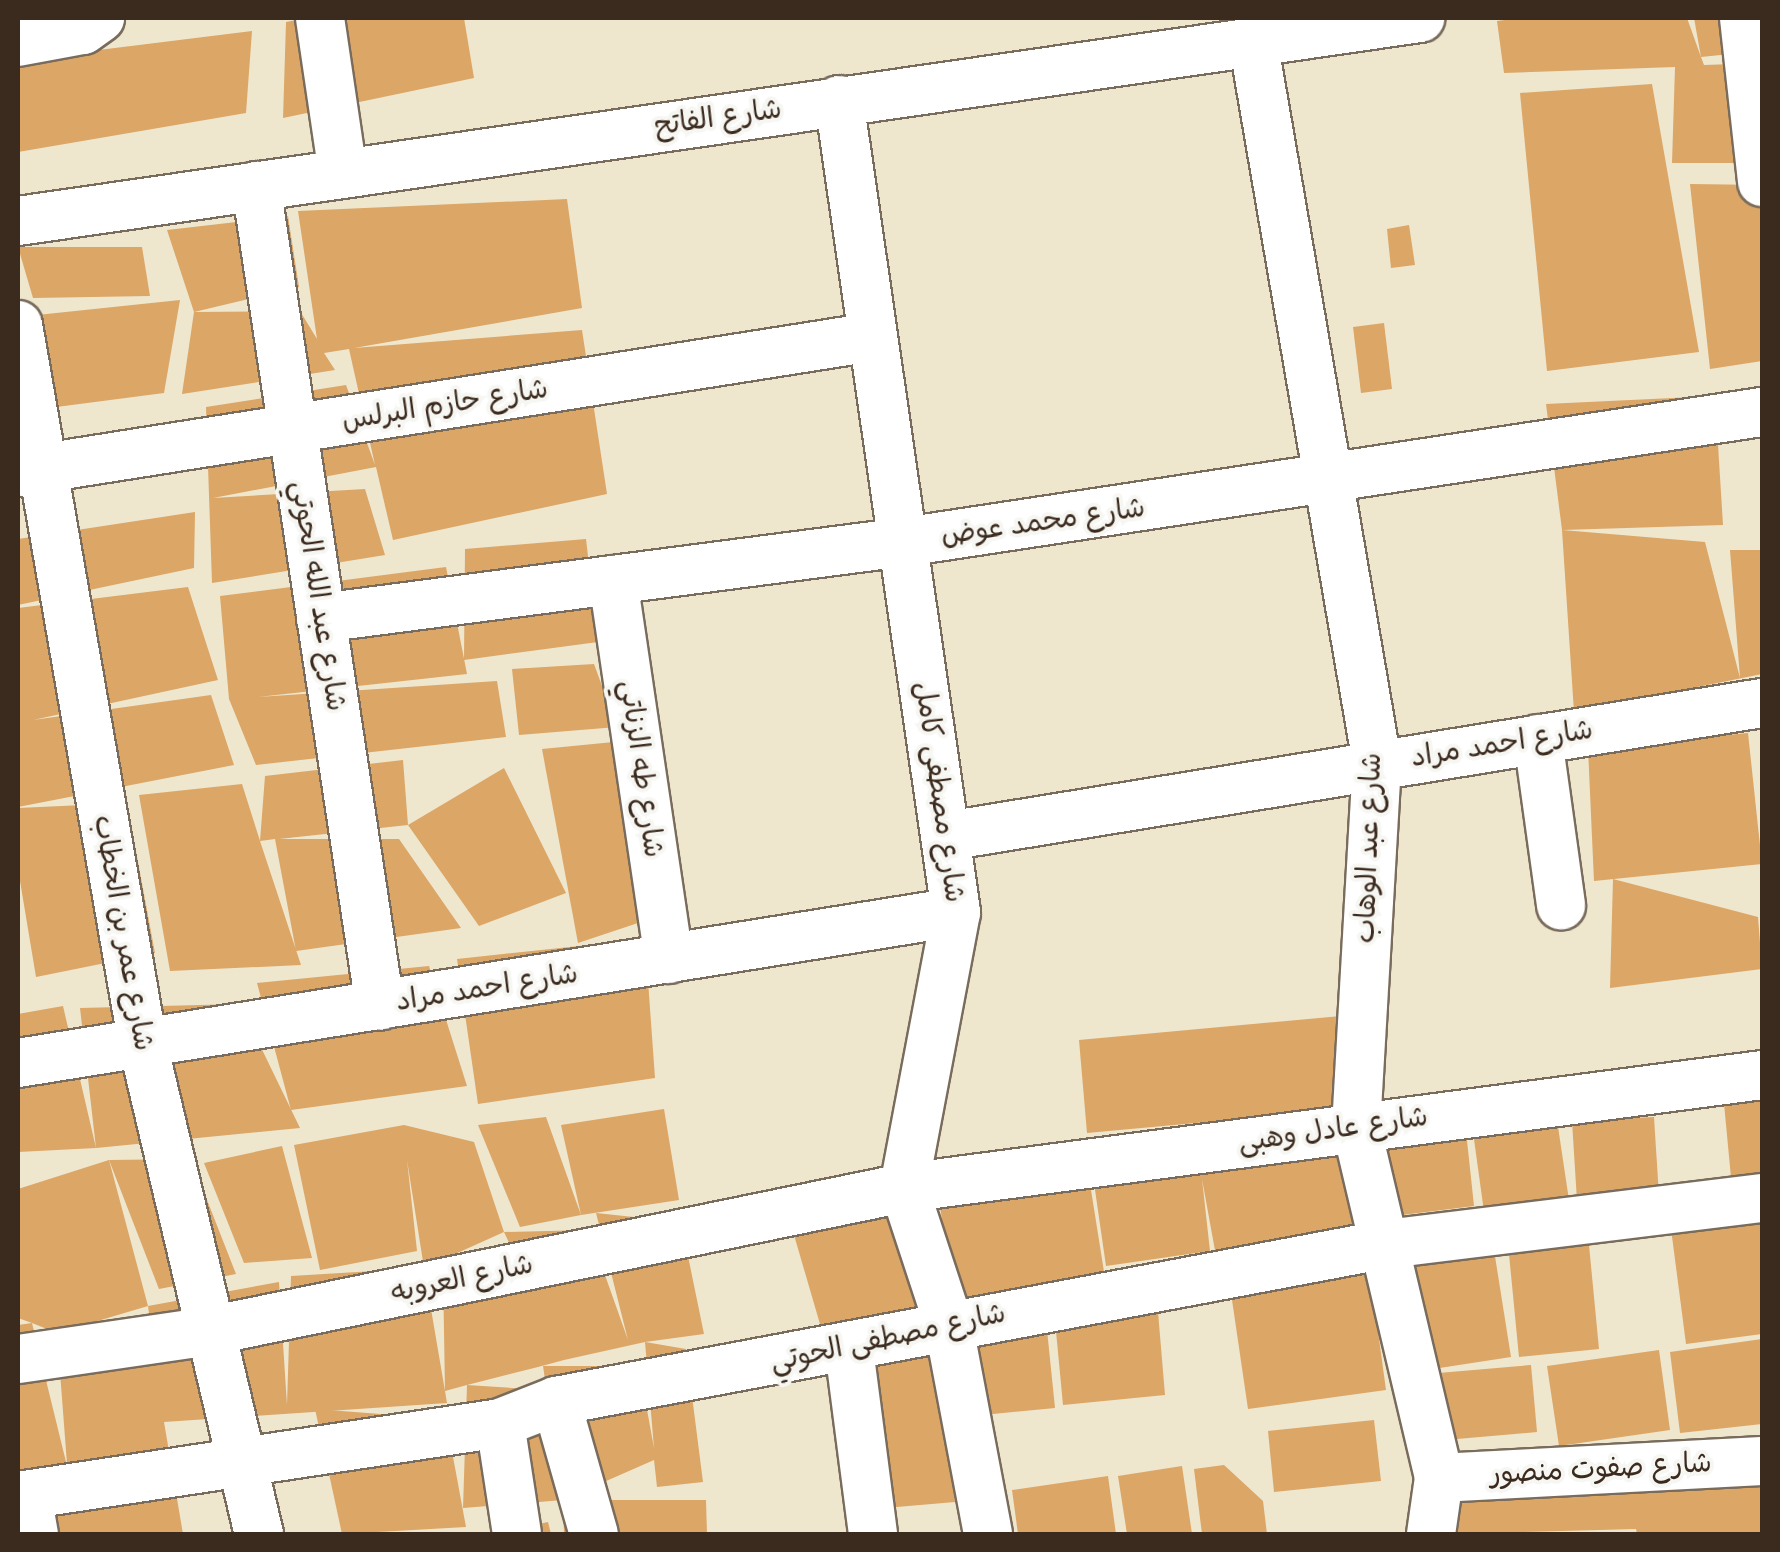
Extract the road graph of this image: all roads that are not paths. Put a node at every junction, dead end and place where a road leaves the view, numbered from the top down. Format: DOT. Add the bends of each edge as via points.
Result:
graph roads {
  1 [pos="100,18"];
  2 [pos="320,18"];
  3 [pos="1420,18"];
  4 [pos="1744,18"];
  5 [pos="1253,41"];
  6 [pos="18,42"];
  7 [pos="839,100"];
  8 [pos="343,173"];
  9 [pos="1762,182"];
  10 [pos="256,186"];
  11 [pos="18,222"];
  12 [pos="18,325"];
  13 [pos="872,337"];
  14 [pos="1762,412"];
  15 [pos="292,429"];
  16 [pos="29,470"];
  17 [pos="1328,480"];
  18 [pos="904,542"];
  19 [pos="613,580"];
  20 [pos="321,618"];
  21 [pos="1762,703"];
  22 [pos="1538,738"];
  23 [pos="1377,763"];
  24 [pos="947,836"];
  25 [pos="1561,905"];
  26 [pos="956,912"];
  27 [pos="669,959"];
  28 [pos="380,1006"];
  29 [pos="142,1045"];
  30 [pos="18,1064"];
  31 [pos="1762,1075"];
  32 [pos="1356,1126"];
  33 [pos="904,1188"];
  34 [pos="1762,1198"];
  35 [pos="1387,1244"];
  36 [pos="948,1322"];
  37 [pos="210,1332"];
  38 [pos="849,1349"];
  39 [pos="18,1359"];
  40 [pos="556,1401"];
  41 [pos="500,1423"];
  42 [pos="1762,1461"];
  43 [pos="242,1463"];
  44 [pos="1439,1478"];
  45 [pos="26,1508"];
  46 [pos="259,1534"];
  47 [pos="517,1534"];
  48 [pos="594,1534"];
  49 [pos="873,1534"];
  50 [pos="988,1534"];
  51 [pos="1431,1534"];
  1 -- 6 [label="street" via="83,30"];
  2 -- 8 [label="street"];
  3 -- 5 [label="street, شارع الفاتح"];
  4 -- 9 [label="street"];
  5 -- 7 [label="street, شارع الفاتح"];
  5 -- 17 [label="street, شارع عبد الوهاب"];
  7 -- 8 [label="street, شارع الفاتح"];
  7 -- 13 [label="street, شارع مصطفى كامل"];
  8 -- 10 [label="street, شارع الفاتح"];
  10 -- 11 [label="street, شارع الفاتح"];
  10 -- 15 [label="street, شارع عبد الله الحوتي"];
  12 -- 16 [label="street, شارع عمر بن الخطاب"];
  13 -- 15 [label="street, شارع حازم البرلس"];
  13 -- 18 [label="street, شارع مصطفى كامل"];
  14 -- 17 [label="street, شارع محمد عوض"];
  15 -- 16 [label="street, شارع حازم البرلس"];
  15 -- 20 [label="street, شارع عبد الله الحوتي"];
  16 -- 29 [label="street, شارع عمر بن الخطاب"];
  17 -- 18 [label="street, شارع محمد عوض"];
  17 -- 23 [label="street, شارع عبد الوهاب"];
  18 -- 19 [label="street, شارع محمد عوض"];
  18 -- 24 [label="street, شارع مصطفى كامل"];
  19 -- 20 [label="street, شارع محمد عوض"];
  19 -- 27 [label="street, شارع طه الزناتي"];
  20 -- 28 [label="street, شارع عبد الله الحوتي"];
  21 -- 22 [label="street, شارع احمد مراد"];
  22 -- 23 [label="street, شارع احمد مراد"];
  22 -- 25 [label="street"];
  23 -- 24 [label="street, شارع احمد مراد"];
  23 -- 32 [label="street, شارع عبد الوهاب"];
  24 -- 26 [label="street, شارع مصطفى كامل"];
  26 -- 27 [label="street, شارع احمد مراد"];
  26 -- 33 [label="street, شارع مصطفى كامل"];
  27 -- 28 [label="street, شارع احمد مراد"];
  28 -- 29 [label="street, شارع احمد مراد"];
  29 -- 30 [label="street, شارع احمد مراد"];
  29 -- 37 [label="street, شارع عمر بن الخطاب"];
  31 -- 32 [label="street, شارع عادل وهبى"];
  32 -- 33 [label="street, شارع عادل وهبى"];
  32 -- 35 [label="street, شارع عبد الوهاب"];
  33 -- 36 [label="street, شارع مصطفى كامل"];
  33 -- 37 [label="street, شارع العروبه"];
  34 -- 35 [label="street, شارع مصطفى الحوتي"];
  35 -- 36 [label="street, شارع مصطفى الحوتي"];
  35 -- 44 [label="street, شارع عبد الوهاب"];
  36 -- 38 [label="street, شارع مصطفى الحوتي"];
  36 -- 50 [label="street, شارع مصطفى كامل"];
  37 -- 39 [label="street, شارع العروبه"];
  37 -- 43 [label="street, شارع عمر بن الخطاب"];
  38 -- 40 [label="street, شارع مصطفى الحوتي"];
  38 -- 49 [label="street"];
  40 -- 41 [label="street, شارع مصطفى الحوتي"];
  40 -- 48 [label="street"];
  41 -- 43 [label="street, شارع مصطفى الحوتي"];
  41 -- 47 [label="street"];
  42 -- 44 [label="street, شارع صفوت منصور"];
  43 -- 45 [label="street, شارع مصطفى الحوتي"];
  43 -- 46 [label="street, شارع عمر بن الخطاب"];
  44 -- 51 [label="street, شارع عبد الوهاب"];
}
